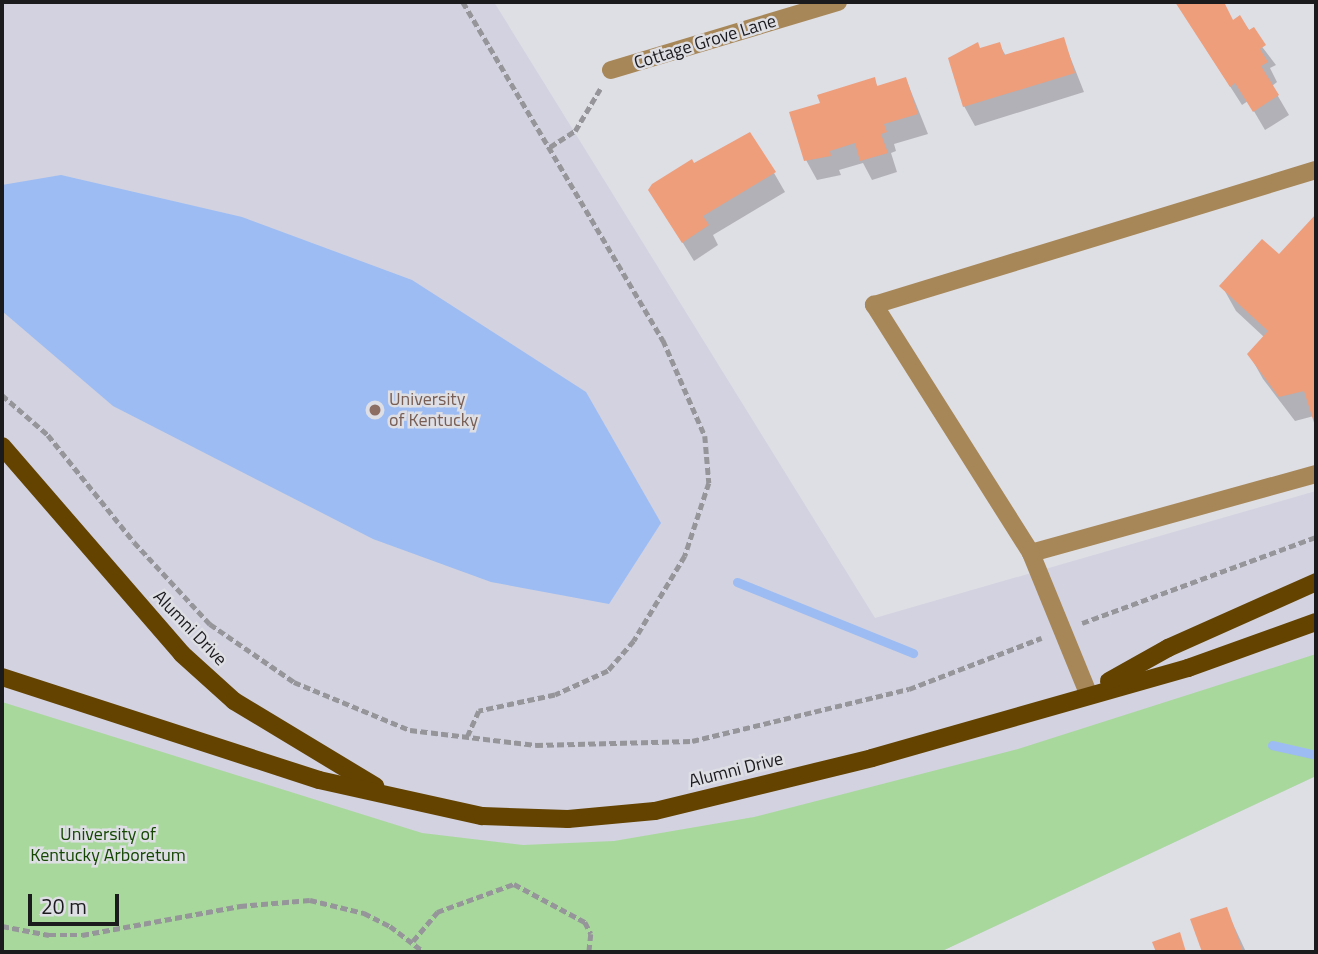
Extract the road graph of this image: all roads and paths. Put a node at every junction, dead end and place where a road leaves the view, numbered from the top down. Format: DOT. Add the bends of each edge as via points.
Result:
graph roads {
  1 [pos="463,2"];
  2 [pos="838,2"];
  3 [pos="611,70"];
  4 [pos="550,147"];
  5 [pos="1316,170"];
  6 [pos="2,395"];
  7 [pos="2,446"];
  8 [pos="1316,474"];
  9 [pos="1316,537"];
  10 [pos="1031,553"];
  11 [pos="1316,582"];
  12 [pos="1316,622"];
  13 [pos="1059,631"];
  14 [pos="2,677"];
  15 [pos="1088,693"];
  16 [pos="468,736"];
  17 [pos="387,794"];
  18 [pos="2,926"];
  19 [pos="413,941"];
  20 [pos="424,952"];
  21 [pos="589,952"];
  1 -- 4 [label="path"];
  2 -- 3 [label="street, Cottage Grove Lane"];
  3 -- 4 [label="path" via="575,131"];
  4 -- 16 [label="path" via="663,340 705,436 709,483 685,556 634,641 608,671 555,695 479,711"];
  5 -- 10 [label="street" via="874,305"];
  6 -- 16 [label="path" via="48,435 134,542 210,624 294,682 410,730"];
  7 -- 17 [label="main road, Alumni Drive" via="134,601 216,686"];
  8 -- 10 [label="street"];
  9 -- 13 [label="path"];
  10 -- 13 [label="street"];
  11 -- 15 [label="main road, Alumni Drive" via="1168,648"];
  12 -- 15 [label="main road, Alumni Drive" via="1188,668"];
  13 -- 15 [label="street"];
  13 -- 16 [label="path" via="909,689 692,741 536,745"];
  14 -- 17 [label="main road, Alumni Drive" via="319,780"];
  15 -- 17 [label="main road, Alumni Drive" via="872,758 655,811 568,819 482,816"];
  18 -- 19 [label="path" via="49,935 82,935 240,906 310,900 364,913"];
  19 -- 20 [label="path"];
  19 -- 21 [label="path" via="437,912 514,884 585,922 591,934"];
}
